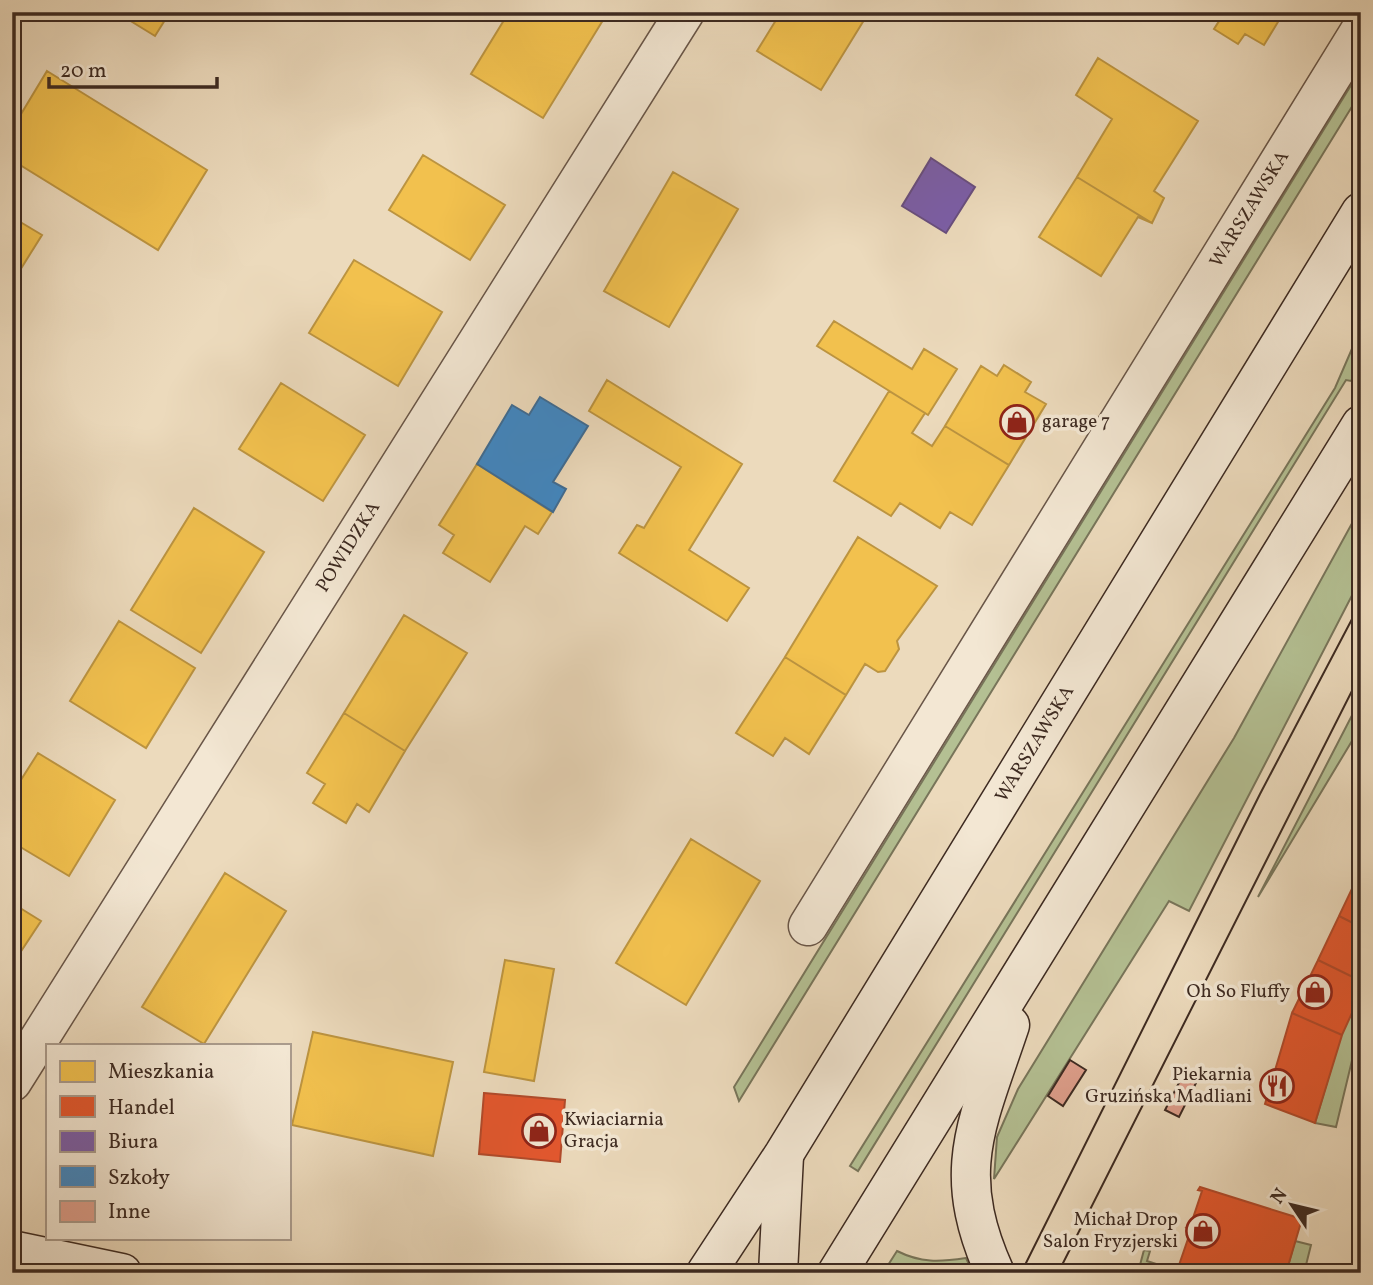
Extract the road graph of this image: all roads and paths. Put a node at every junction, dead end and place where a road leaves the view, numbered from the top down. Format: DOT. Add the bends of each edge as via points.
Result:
graph roads {
  1 [pos="685,12"];
  2 [pos="1361,29"];
  3 [pos="1361,212"];
  4 [pos="1361,425"];
  5 [pos="808,926"];
  6 [pos="1031,963"];
  7 [pos="12,1082"];
  8 [pos="784,1154"];
  9 [pos="12,1250"];
  10 [pos="122,1273"];
  11 [pos="706,1273"];
  12 [pos="778,1273"];
  13 [pos="837,1273"];
  14 [pos="995,1273"];
  1 -- 7 [label="street, POWIDZKA"];
  2 -- 5 [label="street, WARSZAWSKA"];
  3 -- 8 [label="street, WARSZAWSKA"];
  4 -- 6 [label="street"];
  6 -- 13 [label="street"];
  6 -- 14 [label="street" via="974,1131 970,1195 978,1234"];
  8 -- 11 [label="street, WARSZAWSKA"];
  8 -- 12 [label="street"];
  9 -- 10 [label="street"];
}
